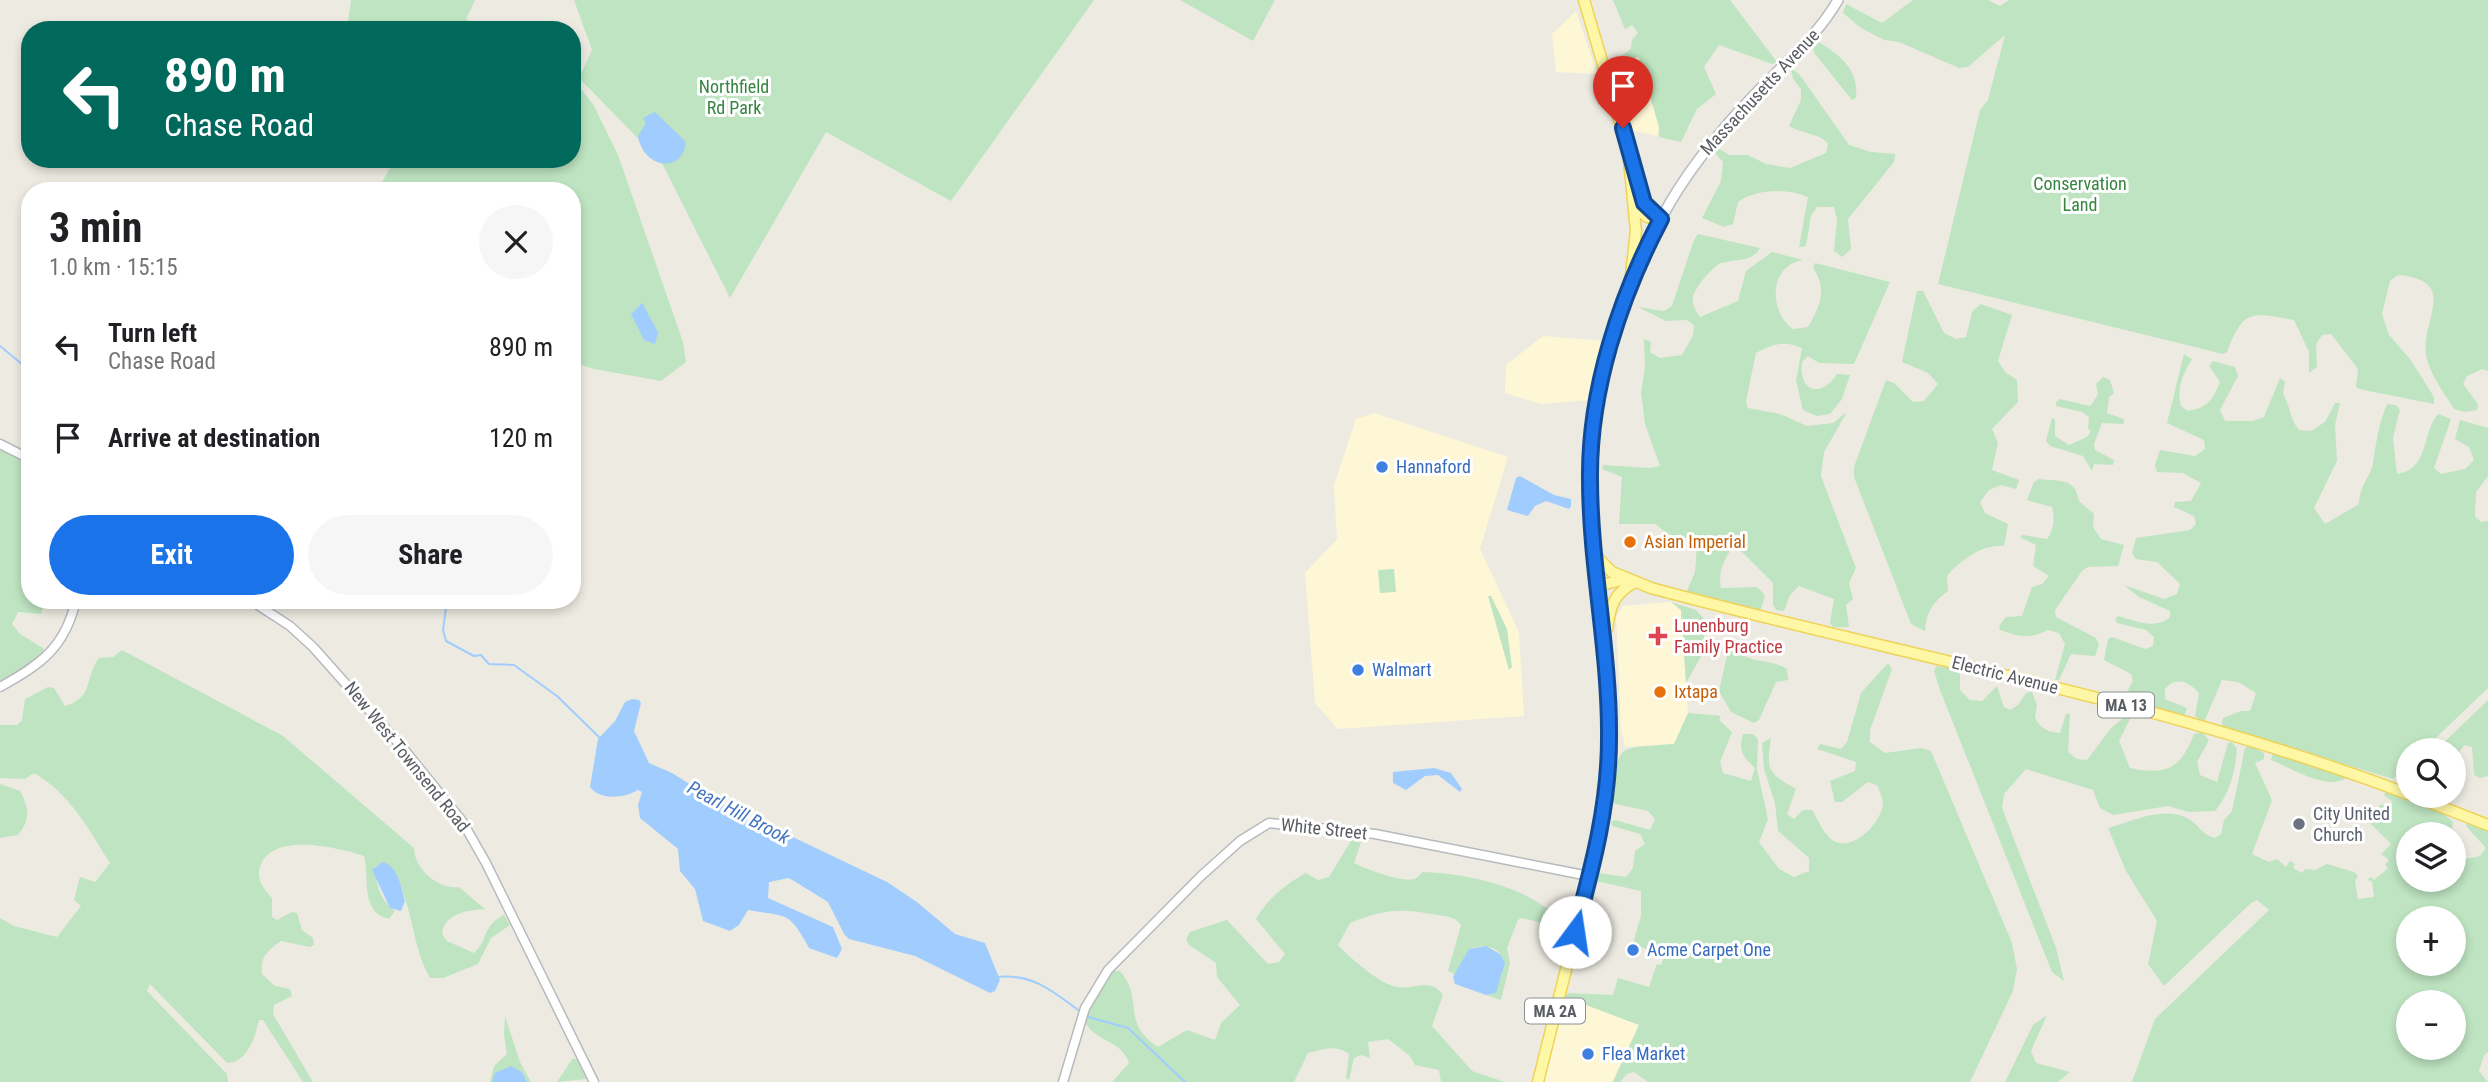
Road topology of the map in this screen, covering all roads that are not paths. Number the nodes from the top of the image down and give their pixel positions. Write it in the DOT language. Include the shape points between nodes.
graph roads {
  1 [pos="1584,0"];
  2 [pos="1838,0"];
  3 [pos="1630,153"];
  4 [pos="1634,205"];
  5 [pos="1661,219"];
  6 [pos="1627,294"];
  7 [pos="0,444"];
  8 [pos="21,454"];
  9 [pos="1596,556"];
  10 [pos="1630,581"];
  11 [pos="1598,590"];
  12 [pos="74,609"];
  13 [pos="264,609"];
  14 [pos="1604,651"];
  15 [pos="0,687"];
  16 [pos="2396,790"];
  17 [pos="2445,808"];
  18 [pos="2488,825"];
  19 [pos="1589,876"];
  20 [pos="594,1082"];
  21 [pos="1063,1082"];
  22 [pos="1538,1082"];
  1 -- 3 [label="main road"];
  2 -- 5 [label="main road, Massachusetts Avenue / MA 2A" via="1812,38 1707,148"];
  3 -- 4 [label="main road"];
  3 -- 5 [label="main road" via="1644,203"];
  4 -- 5 [label="main road" via="1647,217"];
  4 -- 6 [label="main road" via="1636,231"];
  5 -- 6 [label="main road, Massachusetts Avenue / MA 2A"];
  6 -- 9 [label="main road, Massachusetts Avenue / MA 2A" via="1593,425 1590,482"];
  7 -- 8 [label="street"];
  9 -- 10 [label="main road, MA 13" via="1605,567"];
  9 -- 11 [label="main road, Massachusetts Avenue / MA 2A"];
  10 -- 11 [label="main road"];
  10 -- 14 [label="main road" via="1613,600"];
  10 -- 16 [label="main road, Electric Avenue / MA 13" via="2150,711"];
  11 -- 14 [label="main road, Massachusetts Avenue / MA 2A"];
  12 -- 15 [label="street" via="44,660"];
  13 -- 20 [label="street, New West Townsend Road" via="313,647 439,791 473,839"];
  14 -- 19 [label="main road, Massachusetts Avenue / MA 2A" via="1607,792"];
  17 -- 18 [label="main road"];
  19 -- 21 [label="street, White Street" via="1375,834 1269,823 1240,841 1201,876 1108,970 1083,1014"];
  19 -- 22 [label="main road, Massachusetts Avenue / MA 2A"];
}
